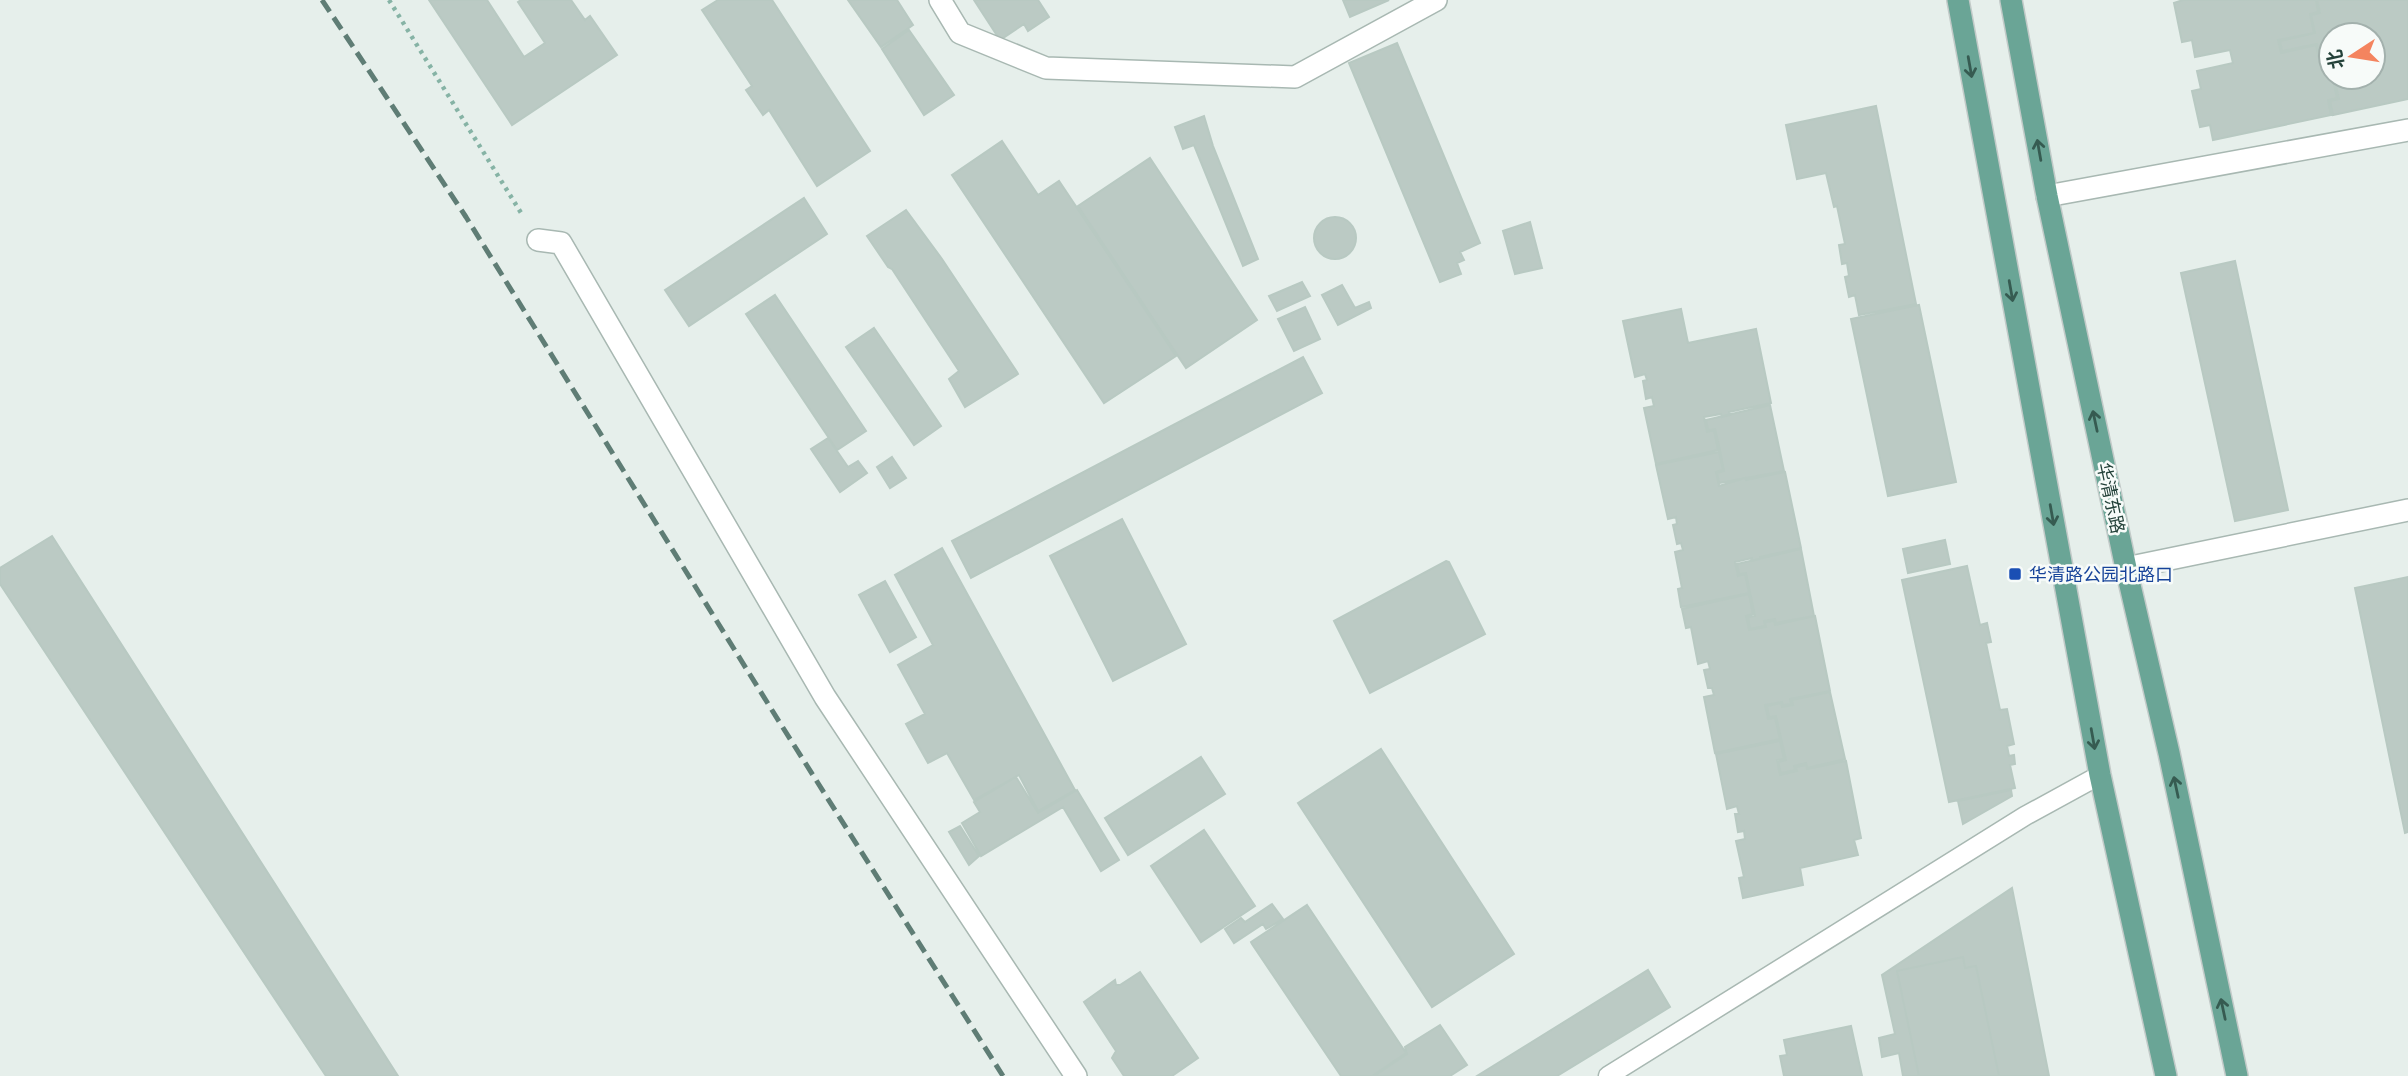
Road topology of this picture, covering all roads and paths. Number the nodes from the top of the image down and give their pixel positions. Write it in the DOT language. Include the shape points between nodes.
graph roads {
  1 [pos="389,0"];
  2 [pos="940,0"];
  3 [pos="1436,0"];
  4 [pos="1958,0"];
  5 [pos="2011,0"];
  6 [pos="2408,130"];
  7 [pos="2047,196"];
  8 [pos="538,240"];
  9 [pos="2408,510"];
  10 [pos="2126,568"];
  11 [pos="2100,775"];
  12 [pos="1076,1076"];
  13 [pos="1608,1076"];
  14 [pos="2166,1076"];
  15 [pos="2237,1076"];
  1 -- 8 [label="path"];
  2 -- 3 [label="street" via="960,33 1046,68 1295,77"];
  4 -- 11 [label="main road, one-way"];
  7 -- 5 [label="main road, 华清东路, one-way"];
  6 -- 7 [label="street"];
  10 -- 7 [label="main road, 华清东路, one-way"];
  8 -- 12 [label="street" via="561,243 825,697"];
  9 -- 10 [label="street"];
  15 -- 10 [label="main road, 华清东路, one-way"];
  11 -- 13 [label="lane" via="2025,816"];
  11 -- 14 [label="main road"];
}
